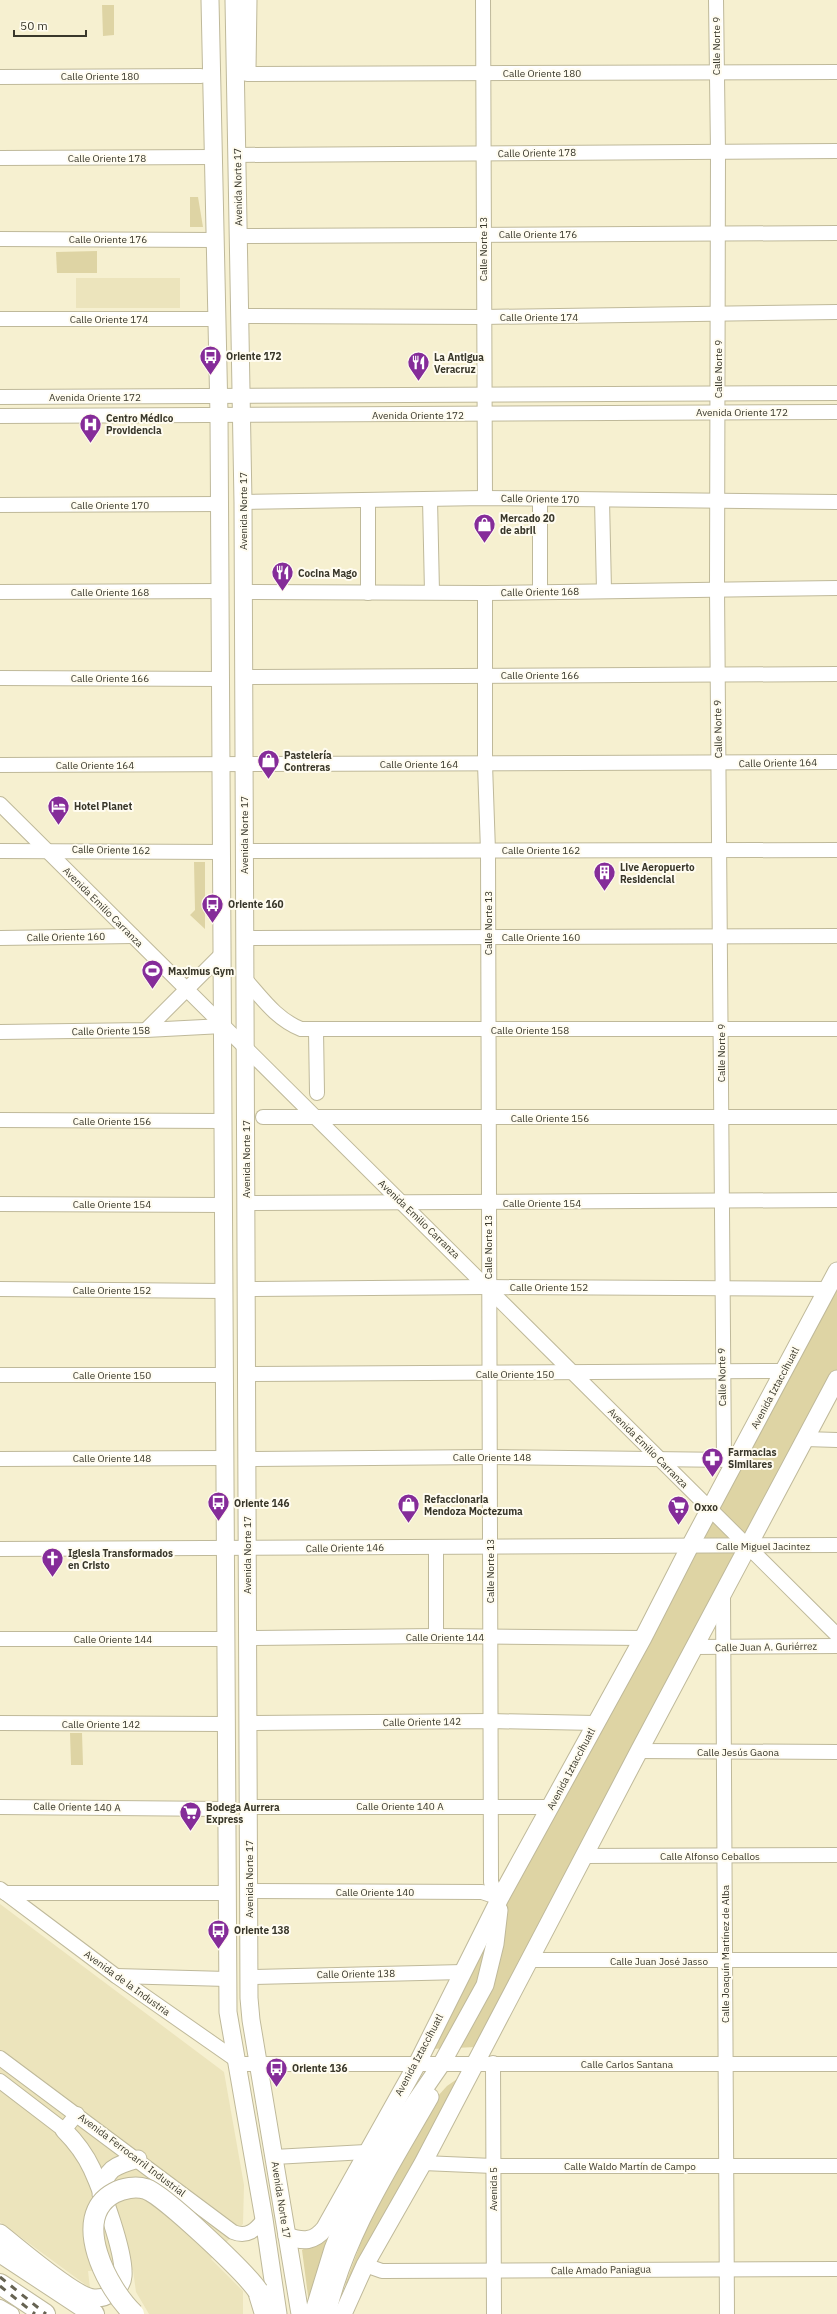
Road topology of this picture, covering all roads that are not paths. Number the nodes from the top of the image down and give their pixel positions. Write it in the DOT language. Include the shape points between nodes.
graph roads {
  1 [pos="198,0"];
  2 [pos="210,0"];
  3 [pos="234,0"];
  4 [pos="248,0"];
  5 [pos="483,0"];
  6 [pos="716,0"];
  7 [pos="715,72"];
  8 [pos="837,72"];
  9 [pos="246,74"];
  10 [pos="482,74"];
  11 [pos="201,76"];
  12 [pos="0,77"];
  13 [pos="837,151"];
  14 [pos="718,152"];
  15 [pos="482,154"];
  16 [pos="237,155"];
  17 [pos="213,157"];
  18 [pos="0,158"];
  19 [pos="483,233"];
  20 [pos="837,233"];
  21 [pos="717,234"];
  22 [pos="239,236"];
  23 [pos="0,239"];
  24 [pos="215,240"];
  25 [pos="837,312"];
  26 [pos="718,315"];
  27 [pos="240,316"];
  28 [pos="483,317"];
  29 [pos="217,319"];
  30 [pos="0,320"];
  31 [pos="837,393"];
  32 [pos="484,394"];
  33 [pos="718,395"];
  34 [pos="219,396"];
  35 [pos="242,396"];
  36 [pos="0,397"];
  37 [pos="718,412"];
  38 [pos="837,412"];
  39 [pos="485,414"];
  40 [pos="219,415"];
  41 [pos="0,416"];
  42 [pos="242,416"];
  43 [pos="485,498"];
  44 [pos="430,499"];
  45 [pos="540,499"];
  46 [pos="602,500"];
  47 [pos="368,501"];
  48 [pos="719,501"];
  49 [pos="244,502"];
  50 [pos="837,502"];
  51 [pos="220,504"];
  52 [pos="0,505"];
  53 [pos="837,588"];
  54 [pos="717,589"];
  55 [pos="604,590"];
  56 [pos="220,591"];
  57 [pos="0,592"];
  58 [pos="243,592"];
  59 [pos="432,592"];
  60 [pos="540,592"];
  61 [pos="368,593"];
  62 [pos="485,593"];
  63 [pos="718,674"];
  64 [pos="837,674"];
  65 [pos="486,675"];
  66 [pos="0,678"];
  67 [pos="243,678"];
  68 [pos="221,679"];
  69 [pos="837,762"];
  70 [pos="485,764"];
  71 [pos="719,764"];
  72 [pos="0,765"];
  73 [pos="221,765"];
  74 [pos="244,765"];
  75 [pos="0,804"];
  76 [pos="46,849"];
  77 [pos="0,850"];
  78 [pos="719,850"];
  79 [pos="837,850"];
  80 [pos="244,851"];
  81 [pos="488,851"];
  82 [pos="222,852"];
  83 [pos="133,936"];
  84 [pos="837,936"];
  85 [pos="488,937"];
  86 [pos="720,937"];
  87 [pos="0,938"];
  88 [pos="244,938"];
  89 [pos="222,954"];
  90 [pos="244,978"];
  91 [pos="186,989"];
  92 [pos="223,1026"];
  93 [pos="721,1029"];
  94 [pos="837,1029"];
  95 [pos="146,1030"];
  96 [pos="316,1030"];
  97 [pos="488,1030"];
  98 [pos="0,1032"];
  99 [pos="245,1046"];
  100 [pos="317,1094"];
  101 [pos="315,1116"];
  102 [pos="263,1117"];
  103 [pos="721,1117"];
  104 [pos="837,1117"];
  105 [pos="489,1119"];
  106 [pos="0,1120"];
  107 [pos="223,1121"];
  108 [pos="837,1200"];
  109 [pos="721,1202"];
  110 [pos="246,1203"];
  111 [pos="402,1203"];
  112 [pos="0,1204"];
  113 [pos="489,1204"];
  114 [pos="224,1205"];
  115 [pos="837,1271"];
  116 [pos="488,1287"];
  117 [pos="721,1287"];
  118 [pos="0,1289"];
  119 [pos="246,1289"];
  120 [pos="828,1289"];
  121 [pos="224,1291"];
  122 [pos="783,1371"];
  123 [pos="722,1372"];
  124 [pos="247,1374"];
  125 [pos="489,1374"];
  126 [pos="575,1374"];
  127 [pos="0,1375"];
  128 [pos="224,1375"];
  129 [pos="837,1379"];
  130 [pos="805,1439"];
  131 [pos="837,1440"];
  132 [pos="490,1457"];
  133 [pos="225,1458"];
  134 [pos="657,1458"];
  135 [pos="0,1459"];
  136 [pos="247,1460"];
  137 [pos="730,1460"];
  138 [pos="709,1509"];
  139 [pos="837,1545"];
  140 [pos="690,1546"];
  141 [pos="436,1547"];
  142 [pos="490,1547"];
  143 [pos="749,1547"];
  144 [pos="225,1548"];
  145 [pos="247,1548"];
  146 [pos="0,1549"];
  147 [pos="722,1594"];
  148 [pos="837,1635"];
  149 [pos="436,1636"];
  150 [pos="490,1637"];
  151 [pos="248,1638"];
  152 [pos="643,1638"];
  153 [pos="0,1639"];
  154 [pos="226,1639"];
  155 [pos="837,1646"];
  156 [pos="695,1647"];
  157 [pos="722,1647"];
  158 [pos="490,1721"];
  159 [pos="0,1723"];
  160 [pos="248,1723"];
  161 [pos="596,1723"];
  162 [pos="225,1724"];
  163 [pos="639,1751"];
  164 [pos="723,1752"];
  165 [pos="837,1752"];
  166 [pos="0,1806"];
  167 [pos="491,1806"];
  168 [pos="248,1807"];
  169 [pos="551,1807"];
  170 [pos="226,1809"];
  171 [pos="837,1855"];
  172 [pos="584,1856"];
  173 [pos="725,1856"];
  174 [pos="3,1891"];
  175 [pos="249,1891"];
  176 [pos="226,1892"];
  177 [pos="500,1898"];
  178 [pos="529,1960"];
  179 [pos="837,1960"];
  180 [pos="725,1961"];
  181 [pos="462,1972"];
  182 [pos="116,1976"];
  183 [pos="249,1977"];
  184 [pos="227,1979"];
  185 [pos="0,2058"];
  186 [pos="236,2061"];
  187 [pos="442,2063"];
  188 [pos="474,2063"];
  189 [pos="493,2063"];
  190 [pos="259,2064"];
  191 [pos="417,2064"];
  192 [pos="837,2064"];
  193 [pos="725,2065"];
  194 [pos="0,2081"];
  195 [pos="77,2114"];
  196 [pos="64,2130"];
  197 [pos="366,2152"];
  198 [pos="274,2157"];
  199 [pos="138,2159"];
  200 [pos="423,2163"];
  201 [pos="493,2166"];
  202 [pos="726,2166"];
  203 [pos="837,2166"];
  204 [pos="101,2194"];
  205 [pos="264,2219"];
  206 [pos="0,2233"];
  207 [pos="287,2236"];
  208 [pos="0,2252"];
  209 [pos="365,2265"];
  210 [pos="726,2268"];
  211 [pos="837,2269"];
  212 [pos="493,2271"];
  213 [pos="0,2284"];
  214 [pos="0,2307"];
  215 [pos="12,2314"];
  216 [pos="45,2314"];
  217 [pos="94,2314"];
  218 [pos="134,2314"];
  219 [pos="265,2314"];
  220 [pos="278,2314"];
  221 [pos="300,2314"];
  222 [pos="313,2314"];
  223 [pos="327,2314"];
  224 [pos="344,2314"];
  225 [pos="494,2314"];
  226 [pos="727,2314"];
  1 -- 11 [label="main road"];
  2 -- 17 [label="main road, Avenida Norte 17"];
  3 -- 16 [label="main road, Avenida Norte 17"];
  4 -- 9 [label="main road"];
  5 -- 10 [label="street, Calle Norte 13"];
  6 -- 7 [label="street, Calle Norte 9"];
  7 -- 8 [label="street, Calle Oriente 180"];
  7 -- 10 [label="street, Calle Oriente 180"];
  7 -- 14 [label="street, Calle Norte 9"];
  9 -- 10 [label="street, Calle Oriente 180"];
  9 -- 16 [label="main road" via="246,132"];
  10 -- 15 [label="street, Calle Norte 13"];
  11 -- 12 [label="street, Calle Oriente 180"];
  11 -- 17 [label="main road" via="204,132"];
  13 -- 14 [label="street, Calle Oriente 178"];
  14 -- 15 [label="street, Calle Oriente 178"];
  14 -- 21 [label="street, Calle Norte 9"];
  15 -- 16 [label="street, Calle Oriente 178"];
  15 -- 19 [label="street, Calle Norte 13"];
  16 -- 22 [label="main road, Avenida Norte 17"];
  17 -- 18 [label="street, Calle Oriente 178"];
  17 -- 24 [label="main road, Avenida Norte 17"];
  19 -- 21 [label="street, Calle Oriente 176"];
  19 -- 22 [label="street, Calle Oriente 176"];
  19 -- 28 [label="street, Calle Norte 13"];
  20 -- 21 [label="street, Calle Oriente 176"];
  21 -- 26 [label="street, Calle Norte 9"];
  22 -- 27 [label="main road, Avenida Norte 17"];
  23 -- 24 [label="street, Calle Oriente 176"];
  24 -- 29 [label="main road, Avenida Norte 17"];
  25 -- 26 [label="street, Calle Oriente 174"];
  26 -- 28 [label="street, Calle Oriente 174"];
  26 -- 33 [label="street, Calle Norte 9"];
  27 -- 28 [label="street, Calle Oriente 174"];
  27 -- 35 [label="main road, Avenida Norte 17"];
  28 -- 32 [label="street, Calle Norte 13"];
  29 -- 30 [label="street, Calle Oriente 174"];
  29 -- 34 [label="main road, Avenida Norte 17"];
  31 -- 33 [label="street, Avenida Oriente 172"];
  32 -- 33 [label="street, Avenida Oriente 172"];
  32 -- 35 [label="street, Avenida Oriente 172"];
  32 -- 39 [label="street, Calle Norte 13"];
  33 -- 37 [label="street, Calle Norte 9"];
  34 -- 35 [label="street, Avenida Oriente 172"];
  34 -- 36 [label="street, Avenida Oriente 172"];
  34 -- 40 [label="main road, Avenida Norte 17"];
  35 -- 42 [label="main road, Avenida Norte 17"];
  37 -- 38 [label="street, Avenida Oriente 172"];
  37 -- 39 [label="street, Avenida Oriente 172"];
  37 -- 48 [label="street, Calle Norte 9"];
  39 -- 42 [label="street, Avenida Oriente 172"];
  39 -- 43 [label="street, Calle Norte 13"];
  40 -- 41 [label="street, Avenida Oriente 172"];
  40 -- 42 [label="street, Avenida Oriente 172"];
  40 -- 51 [label="main road, Avenida Norte 17"];
  42 -- 49 [label="main road, Avenida Norte 17"];
  43 -- 44 [label="street, Calle Oriente 170"];
  43 -- 45 [label="street, Calle Oriente 170"];
  44 -- 47 [label="street, Calle Oriente 170"];
  44 -- 59 [label="street"];
  45 -- 46 [label="street, Calle Oriente 170"];
  45 -- 60 [label="street"];
  46 -- 48 [label="street, Calle Oriente 170"];
  46 -- 55 [label="street"];
  47 -- 49 [label="street, Calle Oriente 170"];
  47 -- 61 [label="street"];
  48 -- 50 [label="street, Calle Oriente 170"];
  48 -- 54 [label="street, Calle Norte 9"];
  49 -- 58 [label="main road, Avenida Norte 17"];
  51 -- 52 [label="street, Calle Oriente 170"];
  51 -- 56 [label="main road, Avenida Norte 17"];
  53 -- 54 [label="street, Calle Oriente 168"];
  54 -- 55 [label="street, Calle Oriente 168"];
  54 -- 63 [label="street, Calle Norte 9"];
  55 -- 60 [label="street, Calle Oriente 168"];
  56 -- 57 [label="street, Calle Oriente 168"];
  56 -- 68 [label="main road, Avenida Norte 17"];
  58 -- 61 [label="street, Calle Oriente 168"];
  58 -- 67 [label="main road, Avenida Norte 17"];
  59 -- 61 [label="street, Calle Oriente 168"];
  59 -- 62 [label="street, Calle Oriente 168"];
  60 -- 62 [label="street, Calle Oriente 168"];
  62 -- 65 [label="street, Calle Norte 13"];
  63 -- 64 [label="street, Calle Oriente 166"];
  63 -- 65 [label="street, Calle Oriente 166"];
  63 -- 71 [label="street, Calle Norte 9"];
  65 -- 67 [label="street, Calle Oriente 166"];
  65 -- 70 [label="street, Calle Norte 13"];
  66 -- 68 [label="street, Calle Oriente 166"];
  67 -- 74 [label="main road, Avenida Norte 17"];
  68 -- 73 [label="main road, Avenida Norte 17"];
  69 -- 71 [label="street, Calle Oriente 164"];
  70 -- 71 [label="street, Calle Oriente 164"];
  70 -- 74 [label="street, Calle Oriente 164"];
  70 -- 81 [label="street, Calle Norte 13"];
  71 -- 78 [label="street, Calle Norte 9"];
  72 -- 73 [label="street, Calle Oriente 164"];
  73 -- 74 [label="street, Calle Oriente 164"];
  73 -- 82 [label="main road, Avenida Norte 17"];
  74 -- 80 [label="main road, Avenida Norte 17"];
  75 -- 76 [label="street, Avenida Emilio Carranza"];
  76 -- 77 [label="street, Calle Oriente 162"];
  76 -- 82 [label="street, Calle Oriente 162"];
  76 -- 83 [label="street, Avenida Emilio Carranza"];
  78 -- 79 [label="street, Calle Oriente 162"];
  78 -- 81 [label="street, Calle Oriente 162"];
  78 -- 86 [label="street, Calle Norte 9"];
  80 -- 81 [label="street, Calle Oriente 162"];
  80 -- 88 [label="main road, Avenida Norte 17"];
  81 -- 85 [label="street, Calle Norte 13"];
  82 -- 89 [label="main road, Avenida Norte 17"];
  83 -- 87 [label="street, Calle Oriente 160"];
  83 -- 91 [label="street, Avenida Emilio Carranza"];
  84 -- 86 [label="street, Calle Oriente 160"];
  85 -- 86 [label="street, Calle Oriente 160"];
  85 -- 88 [label="street, Calle Oriente 160"];
  85 -- 97 [label="street, Calle Norte 13"];
  86 -- 93 [label="street, Calle Norte 9"];
  88 -- 90 [label="main road, Avenida Norte 17"];
  89 -- 91 [label="street"];
  89 -- 92 [label="main road, Avenida Norte 17"];
  90 -- 96 [label="street, Calle Oriente 158" via="288,1024 301,1030"];
  90 -- 99 [label="main road, Avenida Norte 17"];
  91 -- 92 [label="street, Avenida Emilio Carranza"];
  91 -- 95 [label="street"];
  92 -- 95 [label="street, Calle Oriente 158"];
  92 -- 99 [label="street, Avenida Emilio Carranza"];
  92 -- 107 [label="main road, Avenida Norte 17"];
  93 -- 94 [label="street, Calle Oriente 158"];
  93 -- 97 [label="street, Calle Oriente 158"];
  93 -- 103 [label="street, Calle Norte 9"];
  95 -- 98 [label="street, Calle Oriente 158"];
  96 -- 97 [label="street, Calle Oriente 158"];
  96 -- 100 [label="street"];
  97 -- 105 [label="street, Calle Norte 13"];
  99 -- 101 [label="street, Avenida Emilio Carranza"];
  99 -- 110 [label="main road, Avenida Norte 17"];
  101 -- 102 [label="street, Calle Oriente 156"];
  101 -- 105 [label="street, Calle Oriente 156"];
  101 -- 111 [label="street, Avenida Emilio Carranza"];
  103 -- 104 [label="street, Calle Oriente 156"];
  103 -- 105 [label="street, Calle Oriente 156"];
  103 -- 109 [label="street, Calle Norte 9"];
  105 -- 113 [label="street, Calle Norte 13"];
  106 -- 107 [label="street, Calle Oriente 156"];
  107 -- 114 [label="main road, Avenida Norte 17"];
  108 -- 109 [label="street, Calle Oriente 154"];
  109 -- 113 [label="street, Calle Oriente 154"];
  109 -- 117 [label="street, Calle Norte 9"];
  110 -- 111 [label="street, Calle Oriente 154"];
  110 -- 119 [label="main road, Avenida Norte 17"];
  111 -- 113 [label="street, Calle Oriente 154"];
  111 -- 116 [label="street, Avenida Emilio Carranza"];
  112 -- 114 [label="street, Calle Oriente 154"];
  113 -- 116 [label="street, Calle Norte 13"];
  114 -- 121 [label="main road, Avenida Norte 17"];
  115 -- 120 [label="main road, Avenida Iztaccíhuatl"];
  116 -- 117 [label="street, Calle Oriente 152"];
  116 -- 119 [label="street, Calle Oriente 152"];
  116 -- 125 [label="street, Calle Norte 13"];
  116 -- 126 [label="street, Avenida Emilio Carranza"];
  117 -- 120 [label="street, Calle Oriente 152"];
  117 -- 123 [label="street, Calle Norte 9"];
  118 -- 121 [label="street, Calle Oriente 152"];
  119 -- 124 [label="main road, Avenida Norte 17"];
  120 -- 122 [label="main road, Avenida Iztaccíhuatl"];
  121 -- 128 [label="main road, Avenida Norte 17"];
  122 -- 123 [label="street, Calle Oriente 150"];
  122 -- 137 [label="main road, Avenida Iztaccíhuatl"];
  123 -- 126 [label="street, Calle Oriente 150"];
  123 -- 137 [label="street, Calle Norte 9"];
  124 -- 125 [label="street, Calle Oriente 150"];
  124 -- 136 [label="main road, Avenida Norte 17"];
  125 -- 126 [label="street, Calle Oriente 150"];
  125 -- 132 [label="street, Calle Norte 13"];
  126 -- 134 [label="street, Avenida Emilio Carranza"];
  127 -- 128 [label="street, Calle Oriente 150"];
  128 -- 133 [label="main road, Avenida Norte 17"];
  129 -- 130 [label="main road"];
  130 -- 131 [label="street"];
  130 -- 143 [label="main road"];
  132 -- 134 [label="street, Calle Oriente 148"];
  132 -- 136 [label="street, Calle Oriente 148"];
  132 -- 142 [label="street, Calle Norte 13"];
  133 -- 135 [label="street, Calle Oriente 148"];
  133 -- 144 [label="main road, Avenida Norte 17"];
  134 -- 137 [label="street, Calle Oriente 148"];
  134 -- 138 [label="street, Avenida Emilio Carranza"];
  136 -- 145 [label="main road, Avenida Norte 17"];
  137 -- 138 [label="main road, Avenida Iztaccíhuatl"];
  138 -- 140 [label="main road, Avenida Iztaccíhuatl"];
  138 -- 143 [label="street, Avenida Emilio Carranza"];
  139 -- 143 [label="street, Calle Miguel Jacintez"];
  140 -- 142 [label="street, Calle Oriente 146"];
  140 -- 143 [label="street, Calle Miguel Jacintez"];
  140 -- 152 [label="main road, Avenida Iztaccíhuatl"];
  141 -- 142 [label="street, Calle Oriente 146"];
  141 -- 145 [label="street, Calle Oriente 146"];
  141 -- 149 [label="street"];
  142 -- 150 [label="street, Calle Norte 13"];
  143 -- 147 [label="main road"];
  143 -- 148 [label="street, Avenida Emilio Carranza"];
  144 -- 145 [label="street, Calle Oriente 146"];
  144 -- 146 [label="street, Calle Oriente 146"];
  144 -- 154 [label="main road, Avenida Norte 17"];
  145 -- 151 [label="main road, Avenida Norte 17"];
  147 -- 156 [label="main road"];
  147 -- 157 [label="street, Calle Joaquín Martínez de Alba"];
  149 -- 150 [label="street, Calle Oriente 144"];
  149 -- 151 [label="street, Calle Oriente 144"];
  150 -- 152 [label="street, Calle Oriente 144"];
  150 -- 158 [label="street, Calle Norte 13"];
  151 -- 160 [label="main road, Avenida Norte 17"];
  152 -- 161 [label="main road, Avenida Iztaccíhuatl"];
  153 -- 154 [label="street, Calle Oriente 144"];
  154 -- 162 [label="main road, Avenida Norte 17"];
  155 -- 157 [label="street, Calle Juan A. Guriérrez"];
  156 -- 157 [label="street, Calle Juan A. Guriérrez"];
  156 -- 163 [label="main road"];
  157 -- 164 [label="street, Calle Joaquín Martínez de Alba"];
  158 -- 160 [label="street, Calle Oriente 142"];
  158 -- 161 [label="street, Calle Oriente 142"];
  158 -- 167 [label="street, Calle Norte 13"];
  159 -- 162 [label="street, Calle Oriente 142"];
  160 -- 168 [label="main road, Avenida Norte 17"];
  161 -- 169 [label="main road, Avenida Iztaccíhuatl"];
  162 -- 170 [label="main road, Avenida Norte 17"];
  163 -- 164 [label="street, Calle Jesús Gaona"];
  163 -- 172 [label="main road"];
  164 -- 165 [label="street, Calle Jesús Gaona"];
  164 -- 173 [label="street, Calle Joaquín Martínez de Alba"];
  166 -- 170 [label="street, Calle Oriente 140 A"];
  167 -- 168 [label="street, Calle Oriente 140 A"];
  167 -- 169 [label="street, Calle Oriente 140 A"];
  167 -- 177 [label="street, Calle Norte 13" via="491,1882"];
  168 -- 175 [label="main road, Avenida Norte 17"];
  169 -- 177 [label="main road, Avenida Iztaccíhuatl"];
  170 -- 176 [label="main road, Avenida Norte 17"];
  171 -- 173 [label="street, Calle Alfonso Ceballos"];
  172 -- 173 [label="street, Calle Alfonso Ceballos"];
  172 -- 178 [label="main road"];
  173 -- 180 [label="street, Calle Joaquín Martínez de Alba"];
  174 -- 176 [label="street"];
  174 -- 182 [label="street, Avenida de la Industria"];
  175 -- 177 [label="street, Calle Oriente 140" via="482,1892"];
  175 -- 183 [label="main road, Avenida Norte 17"];
  176 -- 184 [label="main road, Avenida Norte 17"];
  177 -- 181 [label="main road, Avenida Iztaccíhuatl"];
  177 -- 187 [label="main road" via="495,1944 485,1985"];
  178 -- 180 [label="street, Calle Juan José Jasso"];
  178 -- 188 [label="main road"];
  179 -- 180 [label="street, Calle Juan José Jasso"];
  180 -- 193 [label="street, Calle Joaquín Martínez de Alba"];
  181 -- 183 [label="street, Calle Oriente 138"];
  181 -- 191 [label="main road, Avenida Iztaccíhuatl"];
  182 -- 184 [label="street"];
  182 -- 186 [label="street, Avenida de la Industria"];
  183 -- 190 [label="main road, Avenida Norte 17" via="251,2020"];
  184 -- 186 [label="main road, Avenida Norte 17" via="228,2012"];
  185 -- 195 [label="street, Avenida Ferrocarril Industrial"];
  186 -- 190 [label="street, Avenida de la Industria" via="242,2064"];
  186 -- 205 [label="main road, Avenida Norte 17"];
  187 -- 188 [label="street, Calle Carlos Santana"];
  187 -- 191 [label="street, Calle Carlos Santana"];
  187 -- 222 [label="main road" via="389,2140 343,2224"];
  187 -- 223 [label="main road" via="430,2096 354,2233"];
  188 -- 189 [label="street, Calle Carlos Santana"];
  188 -- 200 [label="main road"];
  189 -- 193 [label="street, Calle Carlos Santana"];
  189 -- 201 [label="street, Avenida 5"];
  190 -- 191 [label="street, Avenida de la Industria"];
  190 -- 198 [label="main road, Avenida Norte 17"];
  191 -- 197 [label="main road, Avenida Iztaccíhuatl"];
  192 -- 193 [label="street, Calle Carlos Santana"];
  193 -- 202 [label="street, Calle Joaquín Martínez de Alba"];
  194 -- 196 [label="street"];
  195 -- 196 [label="street"];
  195 -- 199 [label="street, Avenida Ferrocarril Industrial"];
  196 -- 204 [label="main road" via="83,2152"];
  197 -- 198 [label="street"];
  197 -- 207 [label="main road, Avenida Iztaccíhuatl" via="322,2233 304,2241"];
  198 -- 207 [label="main road, Avenida Norte 17"];
  199 -- 204 [label="main road" via="110,2170 104,2179"];
  199 -- 205 [label="street, Avenida Ferrocarril Industrial" via="233,2232 251,2233"];
  200 -- 201 [label="street, Calle Waldo Martín de Campo"];
  200 -- 209 [label="main road"];
  201 -- 202 [label="street, Calle Waldo Martín de Campo"];
  201 -- 212 [label="street, Avenida 5"];
  202 -- 203 [label="street, Calle Waldo Martín de Campo"];
  202 -- 210 [label="street, Calle Joaquín Martínez de Alba"];
  204 -- 206 [label="main road" via="121,2259 123,2277 118,2289 107,2295 94,2298 78,2291"];
  205 -- 220 [label="main road, Avenida Norte 17"];
  207 -- 221 [label="main road, Avenida Norte 17"];
  208 -- 217 [label="highway"];
  209 -- 212 [label="street, Calle Amado Paniagua" via="382,2271"];
  209 -- 224 [label="main road"];
  210 -- 211 [label="street, Calle Amado Paniagua"];
  210 -- 212 [label="street, Calle Amado Paniagua"];
  210 -- 226 [label="street, Calle Joaquín Martínez de Alba"];
  212 -- 225 [label="street, Avenida 5"];
  213 -- 216 [label="highway"];
  214 -- 215 [label="street"];
  218 -- 219 [label="highway, bridge" via="112,2285 93,2241 97,2213 106,2197 119,2190 131,2188 146,2189 168,2203 246,2275 258,2291"];
}
